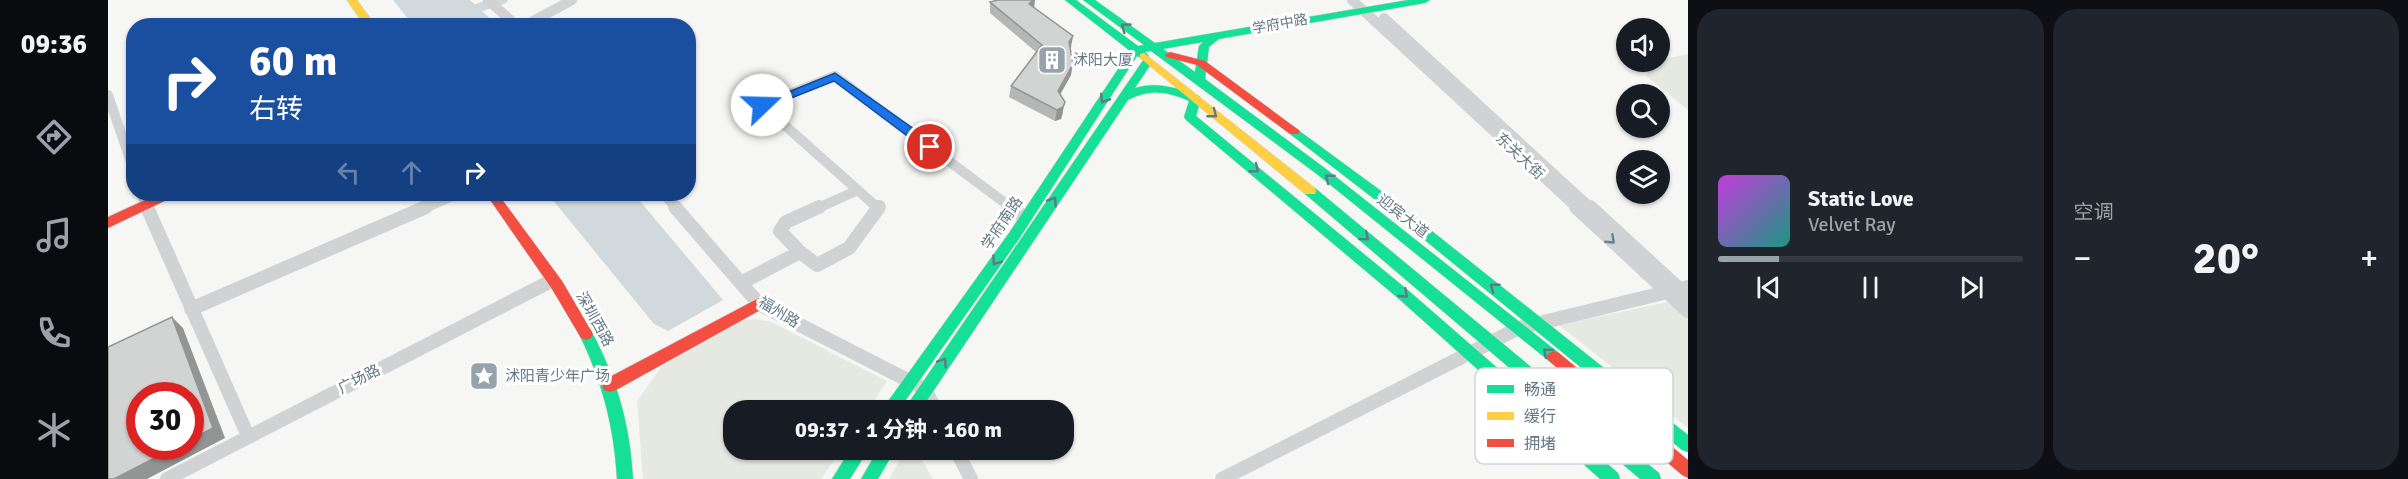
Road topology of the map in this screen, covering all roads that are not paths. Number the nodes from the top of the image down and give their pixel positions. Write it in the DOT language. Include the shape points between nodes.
graph roads {
  1 [pos="352,0"];
  2 [pos="488,0"];
  3 [pos="572,0"];
  4 [pos="1070,0"];
  5 [pos="1088,0"];
  6 [pos="1352,0"];
  7 [pos="1425,0"];
  8 [pos="1367,6"];
  9 [pos="365,18"];
  10 [pos="509,18"];
  11 [pos="539,18"];
  12 [pos="1217,35"];
  13 [pos="1136,50"];
  14 [pos="1158,50"];
  15 [pos="1148,61"];
  16 [pos="1202,63"];
  17 [pos="1198,81"];
  18 [pos="108,95"];
  19 [pos="1122,98"];
  20 [pos="1195,99"];
  21 [pos="126,148"];
  22 [pos="858,190"];
  23 [pos="140,201"];
  24 [pos="144,201"];
  25 [pos="441,201"];
  26 [pos="497,201"];
  27 [pos="670,201"];
  28 [pos="1025,218"];
  29 [pos="108,223"];
  30 [pos="800,252"];
  31 [pos="553,280"];
  32 [pos="741,283"];
  33 [pos="1681,291"];
  34 [pos="759,304"];
  35 [pos="191,309"];
  36 [pos="1688,311"];
  37 [pos="1539,323"];
  38 [pos="1519,328"];
  39 [pos="1490,341"];
  40 [pos="1470,351"];
  41 [pos="1489,368"];
  42 [pos="1522,368"];
  43 [pos="1567,368"];
  44 [pos="1594,368"];
  45 [pos="910,383"];
  46 [pos="610,385"];
  47 [pos="925,389"];
  48 [pos="897,400"];
  49 [pos="918,400"];
  50 [pos="930,400"];
  51 [pos="1673,433"];
  52 [pos="248,436"];
  53 [pos="1688,445"];
  54 [pos="1673,457"];
  55 [pos="853,460"];
  56 [pos="881,460"];
  57 [pos="961,460"];
  58 [pos="1595,464"];
  59 [pos="1635,464"];
  60 [pos="1688,470"];
  61 [pos="166,479"];
  62 [pos="625,479"];
  63 [pos="840,479"];
  64 [pos="869,479"];
  65 [pos="971,479"];
  66 [pos="1222,479"];
  67 [pos="1612,479"];
  68 [pos="1653,479"];
  1 -- 9 [label="main road"];
  2 -- 10 [label="street"];
  3 -- 11 [label="street"];
  4 -- 13 [label="main road"];
  14 -- 5 [label="main road, 迎宾大道, one-way"];
  6 -- 8 [label="street, 东关大街"];
  7 -- 8 [label="main road, 学府中路"];
  8 -- 12 [label="main road, 学府中路"];
  8 -- 33 [label="street, 东关大街"];
  12 -- 14 [label="main road, 学府中路"];
  12 -- 16 [label="main road" via="1204,46"];
  13 -- 14 [label="main road"];
  13 -- 15 [label="main road"];
  13 -- 28 [label="main road, 学府南路, one-way"];
  14 -- 15 [label="main road"];
  14 -- 16 [label="main road"];
  14 -- 17 [label="main road, 迎宾大道"];
  15 -- 19 [label="main road, 学府南路"];
  15 -- 20 [label="main road"];
  16 -- 17 [label="main road"];
  37 -- 16 [label="main road, one-way"];
  38 -- 17 [label="main road, 迎宾大道, one-way" via="1322,172"];
  18 -- 21 [label="street"];
  19 -- 20 [label="main road" via="1142,87 1160,86"];
  47 -- 19 [label="main road, 学府南路, one-way"];
  20 -- 39 [label="main road, one-way"];
  20 -- 40 [label="main road, one-way" via="1190,117 1311,214"];
  22 -- 28 [label="street" via="762,105 835,76"];
  22 -- 30 [label="street" via="786,222 780,231"];
  22 -- 30 [label="street" via="880,208 849,248 817,265"];
  23 -- 29 [label="main road"];
  24 -- 35 [label="street"];
  25 -- 35 [label="street"];
  26 -- 31 [label="main road, 深圳西路"];
  27 -- 32 [label="street, 福州路"];
  28 -- 45 [label="main road, 学府南路, one-way"];
  30 -- 32 [label="street"];
  31 -- 46 [label="main road, 深圳西路" via="581,324"];
  31 -- 52 [label="street, 广场路"];
  32 -- 34 [label="street, 福州路"];
  33 -- 36 [label="street, 东关大街"];
  33 -- 37 [label="street"];
  34 -- 45 [label="street, 福州路"];
  34 -- 46 [label="main road"];
  35 -- 52 [label="street"];
  37 -- 38 [label="street"];
  37 -- 44 [label="main road"];
  38 -- 39 [label="street"];
  43 -- 38 [label="main road, 迎宾大道, one-way"];
  39 -- 40 [label="street"];
  39 -- 42 [label="main road"];
  40 -- 41 [label="main road"];
  40 -- 66 [label="street"];
  45 -- 47 [label="street, 福州路"];
  45 -- 48 [label="main road, 学府南路"];
  46 -- 62 [label="main road, 深圳西路" via="619,417"];
  47 -- 49 [label="main road, 学府南路"];
  47 -- 50 [label="street"];
  51 -- 53 [label="main road"];
  52 -- 61 [label="street, 广场路"];
  60 -- 54 [label="main road, 迎宾大道, one-way"];
  55 -- 63 [label="main road"];
  56 -- 64 [label="main road"];
  57 -- 65 [label="street"];
  58 -- 67 [label="main road"];
  59 -- 68 [label="main road"];
}
